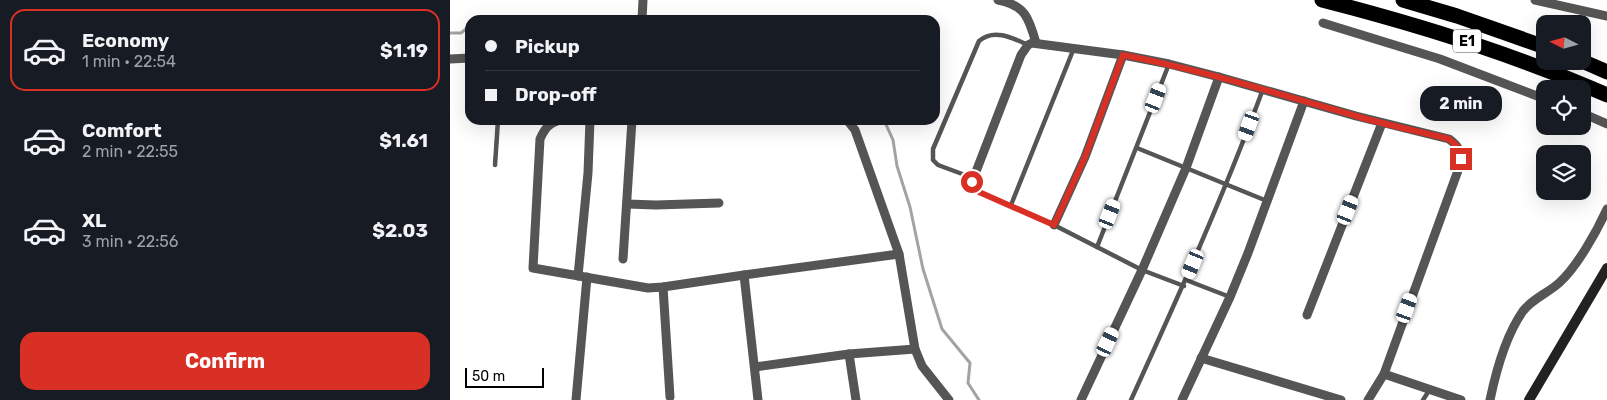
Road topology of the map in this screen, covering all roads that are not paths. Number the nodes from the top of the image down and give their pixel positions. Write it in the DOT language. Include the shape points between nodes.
graph roads {
  1 [pos="643,0"];
  2 [pos="998,0"];
  3 [pos="1322,0"];
  4 [pos="1402,0"];
  5 [pos="1535,0"];
  6 [pos="642,15"];
  7 [pos="1607,16"];
  8 [pos="1323,23"];
  9 [pos="1032,44"];
  10 [pos="1536,44"];
  11 [pos="1074,48"];
  12 [pos="1123,55"];
  13 [pos="465,58"];
  14 [pos="450,59"];
  15 [pos="1169,64"];
  16 [pos="1591,65"];
  17 [pos="1607,72"];
  18 [pos="1219,76"];
  19 [pos="1263,89"];
  20 [pos="1607,95"];
  21 [pos="1536,96"];
  22 [pos="1304,101"];
  23 [pos="1591,117"];
  24 [pos="1382,123"];
  25 [pos="1607,124"];
  26 [pos="498,125"];
  27 [pos="550,125"];
  28 [pos="590,125"];
  29 [pos="632,125"];
  30 [pos="851,125"];
  31 [pos="1137,148"];
  32 [pos="495,166"];
  33 [pos="1186,168"];
  34 [pos="972,180"];
  35 [pos="1226,184"];
  36 [pos="1268,201"];
  37 [pos="719,203"];
  38 [pos="627,204"];
  39 [pos="1011,205"];
  40 [pos="1607,209"];
  41 [pos="1054,225"];
  42 [pos="1097,247"];
  43 [pos="899,254"];
  44 [pos="623,259"];
  45 [pos="1607,268"];
  46 [pos="1142,270"];
  47 [pos="744,275"];
  48 [pos="582,276"];
  49 [pos="1186,280"];
  50 [pos="1184,286"];
  51 [pos="663,287"];
  52 [pos="1230,298"];
  53 [pos="1307,315"];
  54 [pos="916,349"];
  55 [pos="849,354"];
  56 [pos="1201,358"];
  57 [pos="755,367"];
  58 [pos="1384,374"];
  59 [pos="1430,389"];
  60 [pos="670,397"];
  61 [pos="576,400"];
  62 [pos="758,400"];
  63 [pos="856,400"];
  64 [pos="950,400"];
  65 [pos="1081,400"];
  66 [pos="1131,400"];
  67 [pos="1182,400"];
  68 [pos="1340,400"];
  69 [pos="1368,400"];
  70 [pos="1424,400"];
  71 [pos="1461,400"];
  72 [pos="1490,400"];
  73 [pos="1529,400"];
  1 -- 6 [label="street"];
  2 -- 9 [label="street" via="1022,10 1031,27"];
  3 -- 20 [label="highway, E1" via="1468,41"];
  4 -- 10 [label="highway, E1"];
  5 -- 7 [label="street"];
  8 -- 21 [label="street" via="1440,59"];
  9 -- 11 [label="street"];
  9 -- 34 [label="street" via="1021,55"];
  9 -- 34 [label="lane" via="996,35 979,41 933,149 933,160 938,164"];
  11 -- 12 [label="street"];
  11 -- 39 [label="lane"];
  12 -- 15 [label="street"];
  12 -- 41 [label="street" via="1085,157"];
  13 -- 14 [label="street"];
  15 -- 18 [label="street"];
  15 -- 31 [label="lane"];
  16 -- 17 [label="highway"];
  18 -- 19 [label="street"];
  18 -- 33 [label="street"];
  19 -- 22 [label="street"];
  19 -- 35 [label="lane"];
  22 -- 24 [label="street"];
  22 -- 36 [label="street"];
  23 -- 25 [label="street"];
  24 -- 53 [label="street"];
  24 -- 58 [label="street" via="1449,139 1458,147 1461,159"];
  26 -- 32 [label="lane"];
  27 -- 48 [label="street" via="540,139 533,268"];
  28 -- 48 [label="street"];
  29 -- 38 [label="street"];
  30 -- 43 [label="street"];
  31 -- 33 [label="lane"];
  31 -- 42 [label="lane"];
  33 -- 35 [label="lane"];
  33 -- 46 [label="street"];
  34 -- 39 [label="lane" via="972,185 979,192"];
  35 -- 36 [label="lane"];
  35 -- 49 [label="lane"];
  36 -- 52 [label="street"];
  37 -- 38 [label="street"];
  38 -- 44 [label="street"];
  39 -- 41 [label="lane"];
  40 -- 72 [label="street" via="1566,276 1528,305 1520,316 1498,363"];
  41 -- 42 [label="lane"];
  42 -- 46 [label="lane"];
  43 -- 47 [label="street"];
  43 -- 54 [label="street"];
  45 -- 73 [label="main road"];
  46 -- 50 [label="lane"];
  46 -- 65 [label="street"];
  47 -- 51 [label="street"];
  47 -- 57 [label="street"];
  48 -- 51 [label="street" via="638,287"];
  48 -- 61 [label="street"];
  49 -- 50 [label="lane"];
  49 -- 52 [label="lane"];
  50 -- 66 [label="lane"];
  51 -- 60 [label="street"];
  52 -- 56 [label="street"];
  54 -- 55 [label="street"];
  54 -- 64 [label="street" via="922,366"];
  55 -- 57 [label="street"];
  55 -- 63 [label="street"];
  56 -- 67 [label="street"];
  56 -- 68 [label="street"];
  57 -- 62 [label="street"];
  58 -- 59 [label="street"];
  58 -- 69 [label="street"];
  59 -- 70 [label="lane"];
  59 -- 71 [label="street"];
}
